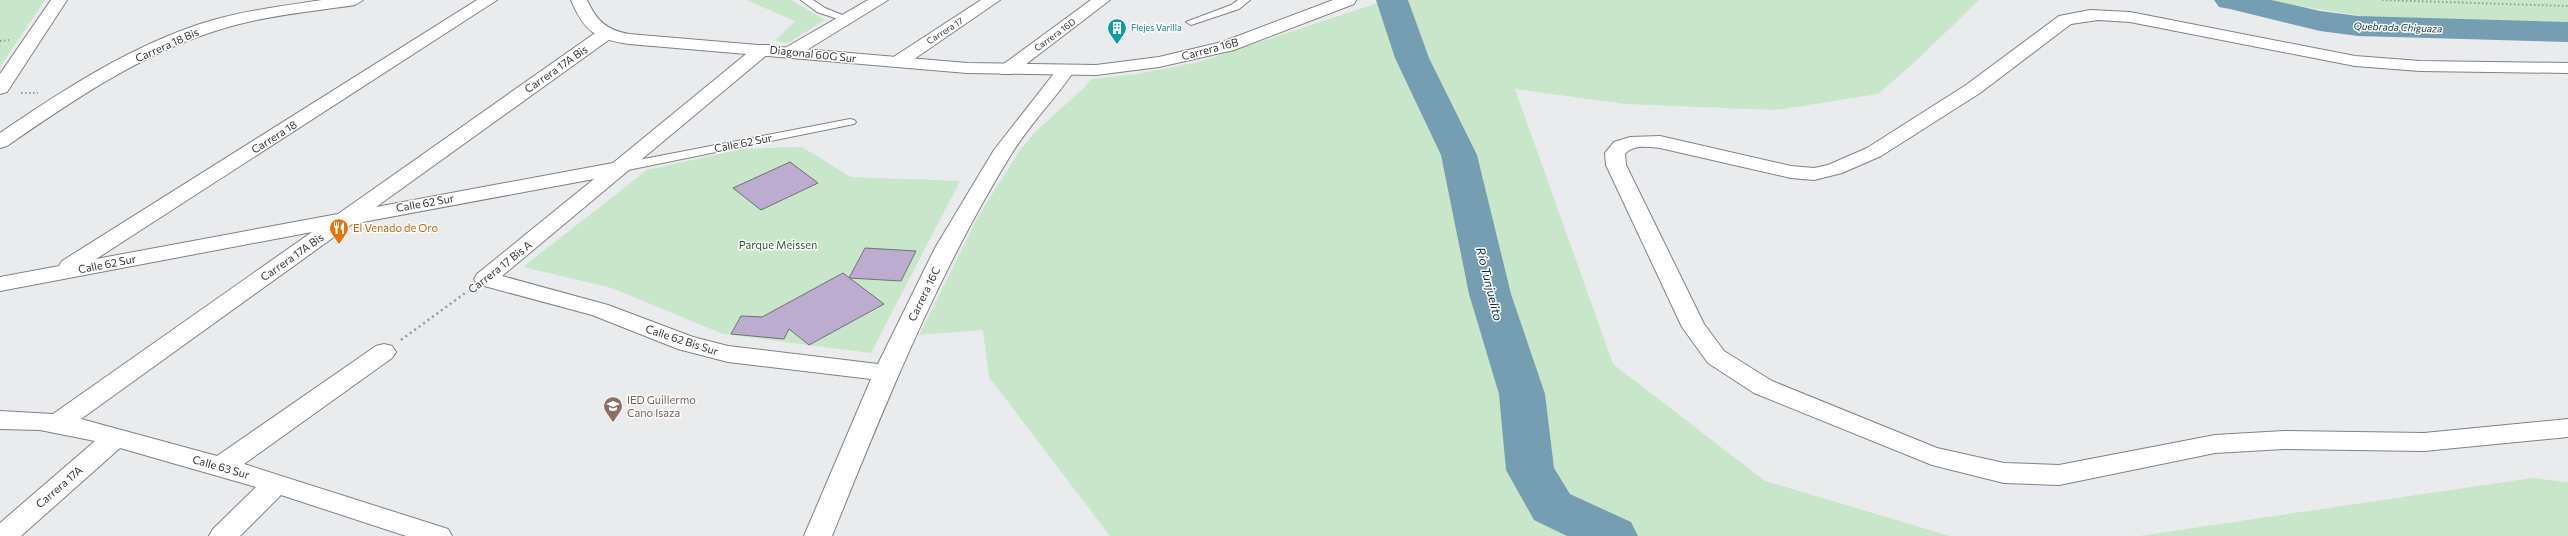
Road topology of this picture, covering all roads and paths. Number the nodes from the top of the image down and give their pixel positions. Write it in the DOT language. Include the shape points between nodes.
graph roads {
  1 [pos="59,0"];
  2 [pos="355,0"];
  3 [pos="489,0"];
  4 [pos="579,0"];
  5 [pos="806,0"];
  6 [pos="880,0"];
  7 [pos="992,0"];
  8 [pos="1102,0"];
  9 [pos="1245,0"];
  10 [pos="2382,0"];
  11 [pos="1343,2"];
  12 [pos="2568,6"];
  13 [pos="847,20"];
  14 [pos="1191,22"];
  15 [pos="604,35"];
  16 [pos="763,49"];
  17 [pos="791,52"];
  18 [pos="898,62"];
  19 [pos="2568,68"];
  20 [pos="1007,70"];
  21 [pos="1066,71"];
  22 [pos="0,88"];
  23 [pos="850,122"];
  24 [pos="0,142"];
  25 [pos="623,167"];
  26 [pos="348,217"];
  27 [pos="59,273"];
  28 [pos="485,279"];
  29 [pos="0,284"];
  30 [pos="384,352"];
  31 [pos="886,373"];
  32 [pos="0,420"];
  33 [pos="58,423"];
  34 [pos="2568,428"];
  35 [pos="116,437"];
  36 [pos="222,466"];
  37 [pos="276,483"];
  38 [pos="431,535"];
  39 [pos="2,536"];
  40 [pos="223,536"];
  41 [pos="818,536"];
  1 -- 22 [label="main road"];
  2 -- 24 [label="main road, Carrera 18 Bis" via="235,21 179,38 127,64 45,112"];
  3 -- 27 [label="main road, Carrera 18"];
  4 -- 15 [label="main road" via="586,18"];
  5 -- 13 [label="lane" via="821,10"];
  6 -- 13 [label="main road"];
  7 -- 18 [label="main road, Carrera 17"];
  8 -- 20 [label="main road, Carrera 16D"];
  9 -- 14 [label="lane" via="1235,7"];
  10 -- 12 [label="path"];
  11 -- 21 [label="main road, Carrera 16B" via="1228,46 1196,54 1133,66"];
  13 -- 17 [label="main road"];
  15 -- 16 [label="main road, Diagonal 60G Sur"];
  15 -- 26 [label="main road, Carrera 17A Bis"];
  16 -- 17 [label="main road, Diagonal 60G Sur"];
  16 -- 25 [label="main road, Carrera 17 Bis A"];
  17 -- 18 [label="main road, Diagonal 60G Sur"];
  18 -- 20 [label="main road, Diagonal 60G Sur"];
  19 -- 34 [label="main road" via="2420,66 2355,61 2130,17 2084,15 2065,20 1973,90 1874,152 1835,169 1814,174 1791,172 1660,142 1637,142 1621,146 1616,153 1616,165 1694,327 1716,357 1763,387 1932,456 2004,473 2059,475 2215,444 2284,440 2424,442"];
  20 -- 21 [label="main road, Diagonal 60G Sur"];
  21 -- 31 [label="main road, Carrera 16C" via="1000,156 946,248"];
  23 -- 25 [label="lane, Calle 62 Sur"];
  25 -- 26 [label="main road, Calle 62 Sur"];
  25 -- 28 [label="main road, Carrera 17 Bis A"];
  26 -- 27 [label="main road, Calle 62 Sur"];
  26 -- 33 [label="main road, Carrera 17A Bis"];
  27 -- 29 [label="main road, Calle 62 Sur"];
  28 -- 30 [label="path, Carrera 17 Bis A"];
  28 -- 31 [label="main road, Calle 62 Bis Sur" via="600,310 686,344 728,354"];
  30 -- 36 [label="main road"];
  31 -- 41 [label="main road, Carrera 16C"];
  32 -- 33 [label="main road, Calle 63 Sur"];
  33 -- 35 [label="main road, Calle 63 Sur"];
  35 -- 36 [label="main road, Calle 63 Sur"];
  35 -- 39 [label="main road, Carrera 17A"];
  36 -- 37 [label="main road, Calle 63 Sur"];
  37 -- 38 [label="main road, Calle 63 Sur"];
  37 -- 40 [label="main road"];
}
